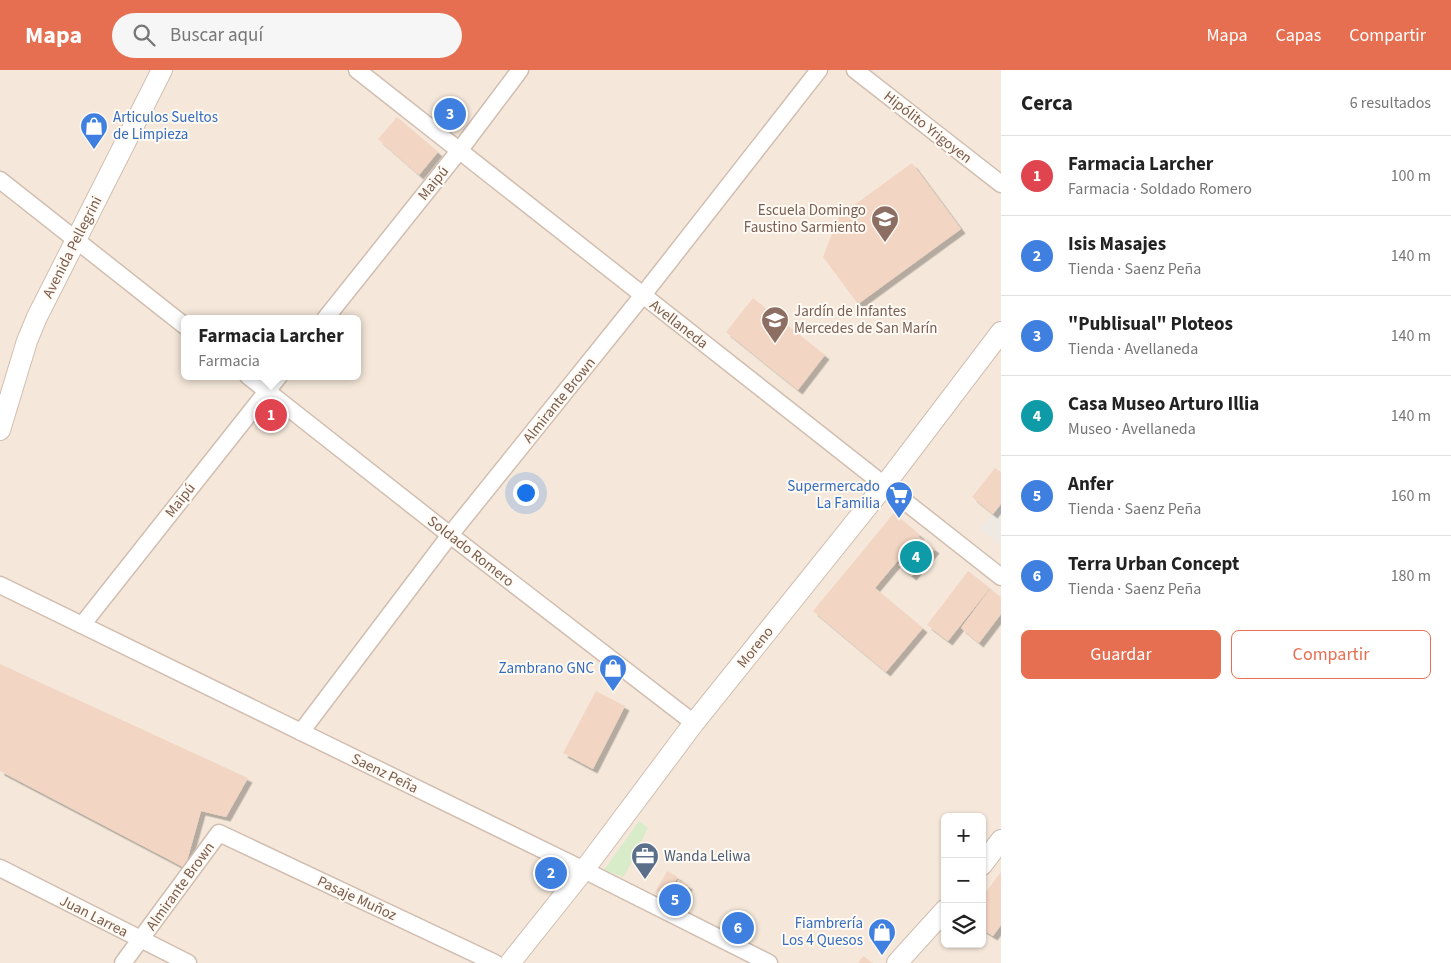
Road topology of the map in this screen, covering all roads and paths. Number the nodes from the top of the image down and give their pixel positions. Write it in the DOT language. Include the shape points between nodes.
graph roads {
  1 [pos="162,70"];
  2 [pos="357,70"];
  3 [pos="520,70"];
  4 [pos="819,70"];
  5 [pos="854,70"];
  6 [pos="459,150"];
  7 [pos="0,180"];
  8 [pos="1001,184"];
  9 [pos="76,239"];
  10 [pos="643,295"];
  11 [pos="327,315"];
  12 [pos="181,323"];
  13 [pos="1001,332"];
  14 [pos="253,380"];
  15 [pos="276,380"];
  16 [pos="267,391"];
  17 [pos="0,430"];
  18 [pos="884,486"];
  19 [pos="450,535"];
  20 [pos="1001,577"];
  21 [pos="0,584"];
  22 [pos="82,625"];
  23 [pos="694,723"];
  24 [pos="301,732"];
  25 [pos="219,833"];
  26 [pos="1001,840"];
  27 [pos="986,860"];
  28 [pos="0,868"];
  29 [pos="584,870"];
  30 [pos="941,914"];
  31 [pos="141,940"];
  32 [pos="123,963"];
  33 [pos="188,963"];
  34 [pos="495,963"];
  35 [pos="510,963"];
  36 [pos="769,963"];
  37 [pos="897,963"];
  1 -- 9 [label="street, Avenida Pellegrini"];
  2 -- 6 [label="street, Avellaneda"];
  3 -- 6 [label="street, Maipú"];
  4 -- 10 [label="street, Almirante Brown"];
  5 -- 8 [label="street, Hipólito Yrigoyen"];
  6 -- 10 [label="street, Avellaneda"];
  6 -- 11 [label="street, Maipú"];
  7 -- 9 [label="street"];
  9 -- 12 [label="street"];
  9 -- 17 [label="street, Avenida Pellegrini" via="27,341"];
  10 -- 18 [label="street, Avellaneda"];
  10 -- 19 [label="street, Almirante Brown"];
  13 -- 18 [label="street, Moreno"];
  14 -- 16 [label="street, Soldado Romero"];
  15 -- 16 [label="street, Maipú"];
  16 -- 19 [label="street, Soldado Romero"];
  16 -- 22 [label="street, Maipú"];
  18 -- 20 [label="street, Avellaneda"];
  18 -- 23 [label="street, Moreno"];
  19 -- 23 [label="street, Soldado Romero"];
  19 -- 24 [label="street, Almirante Brown"];
  21 -- 22 [label="street, Saenz Peña"];
  22 -- 24 [label="street, Saenz Peña"];
  23 -- 29 [label="street, Moreno"];
  24 -- 29 [label="street, Saenz Peña"];
  25 -- 31 [label="street, Almirante Brown"];
  25 -- 34 [label="street, Pasaje Muñoz"];
  26 -- 27 [label="street"];
  28 -- 31 [label="street, Juan Larrea"];
  29 -- 35 [label="street, Moreno"];
  29 -- 36 [label="street, Saenz Peña"];
  30 -- 37 [label="street"];
  31 -- 32 [label="street, Almirante Brown"];
  31 -- 33 [label="street, Juan Larrea"];
}
